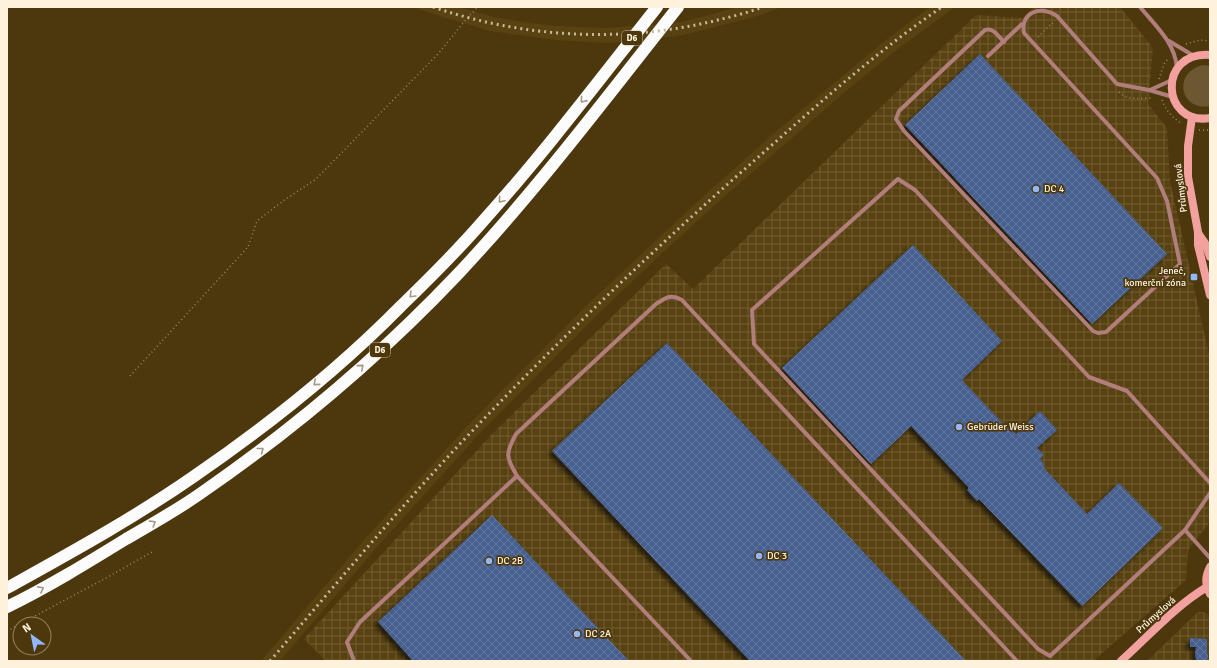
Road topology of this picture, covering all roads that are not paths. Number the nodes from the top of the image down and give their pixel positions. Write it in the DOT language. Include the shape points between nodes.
graph roads {
  1 [pos="657,7"];
  2 [pos="678,7"];
  3 [pos="1140,7"];
  4 [pos="1022,24"];
  5 [pos="1169,41"];
  6 [pos="1004,42"];
  7 [pos="1210,55"];
  8 [pos="988,56"];
  9 [pos="1194,56"];
  10 [pos="1177,69"];
  11 [pos="1172,80"];
  12 [pos="1150,90"];
  13 [pos="1173,97"];
  14 [pos="1192,117"];
  15 [pos="1210,118"];
  16 [pos="1198,232"];
  17 [pos="1210,257"];
  18 [pos="1210,295"];
  19 [pos="517,476"];
  20 [pos="1210,483"];
  21 [pos="1210,493"];
  22 [pos="1185,530"];
  23 [pos="1210,558"];
  24 [pos="1210,567"];
  25 [pos="7,588"];
  26 [pos="1208,590"];
  27 [pos="7,607"];
  28 [pos="354,661"];
  29 [pos="691,661"];
  30 [pos="1017,661"];
  31 [pos="1121,661"];
  1 -- 25 [label="highway, D6, one-way" via="484,220 400,308 355,350 263,426 192,478 67,555"];
  27 -- 2 [label="highway, D6, one-way" via="77,570 202,493 308,412 367,362 457,275 495,233"];
  3 -- 5 [label="lane"];
  4 -- 6 [label="lane"];
  4 -- 6 [label="lane" via="1024,33 1156,178 1168,201 1180,264 1106,332 1098,333 1093,330 896,119 899,111 985,30 992,30"];
  4 -- 12 [label="lane" via="1026,17 1038,11 1052,12 1117,84"];
  5 -- 9 [label="lane"];
  5 -- 10 [label="lane"];
  6 -- 8 [label="lane"];
  7 -- 9 [label="main road"];
  9 -- 10 [label="main road"];
  10 -- 11 [label="main road"];
  11 -- 12 [label="lane"];
  11 -- 13 [label="main road"];
  12 -- 13 [label="lane"];
  13 -- 14 [label="main road" via="1182,111"];
  14 -- 15 [label="main road"];
  14 -- 16 [label="main road, Průmyslová" via="1188,146 1188,177"];
  16 -- 17 [label="main road, Průmyslová"];
  16 -- 18 [label="main road, Průmyslová"];
  19 -- 28 [label="lane" via="360,622 347,642"];
  19 -- 29 [label="lane"];
  19 -- 30 [label="lane" via="508,461 508,447 516,434 656,304 667,296 676,297 682,300"];
  20 -- 22 [label="lane" via="1127,391 1089,377 915,190 898,179 752,310 754,344 1038,649 1050,656"];
  21 -- 22 [label="lane"];
  22 -- 23 [label="lane"];
  24 -- 26 [label="main road, Průmyslová" via="1207,574"];
  26 -- 31 [label="main road, Průmyslová" via="1194,595 1175,610"];
}
